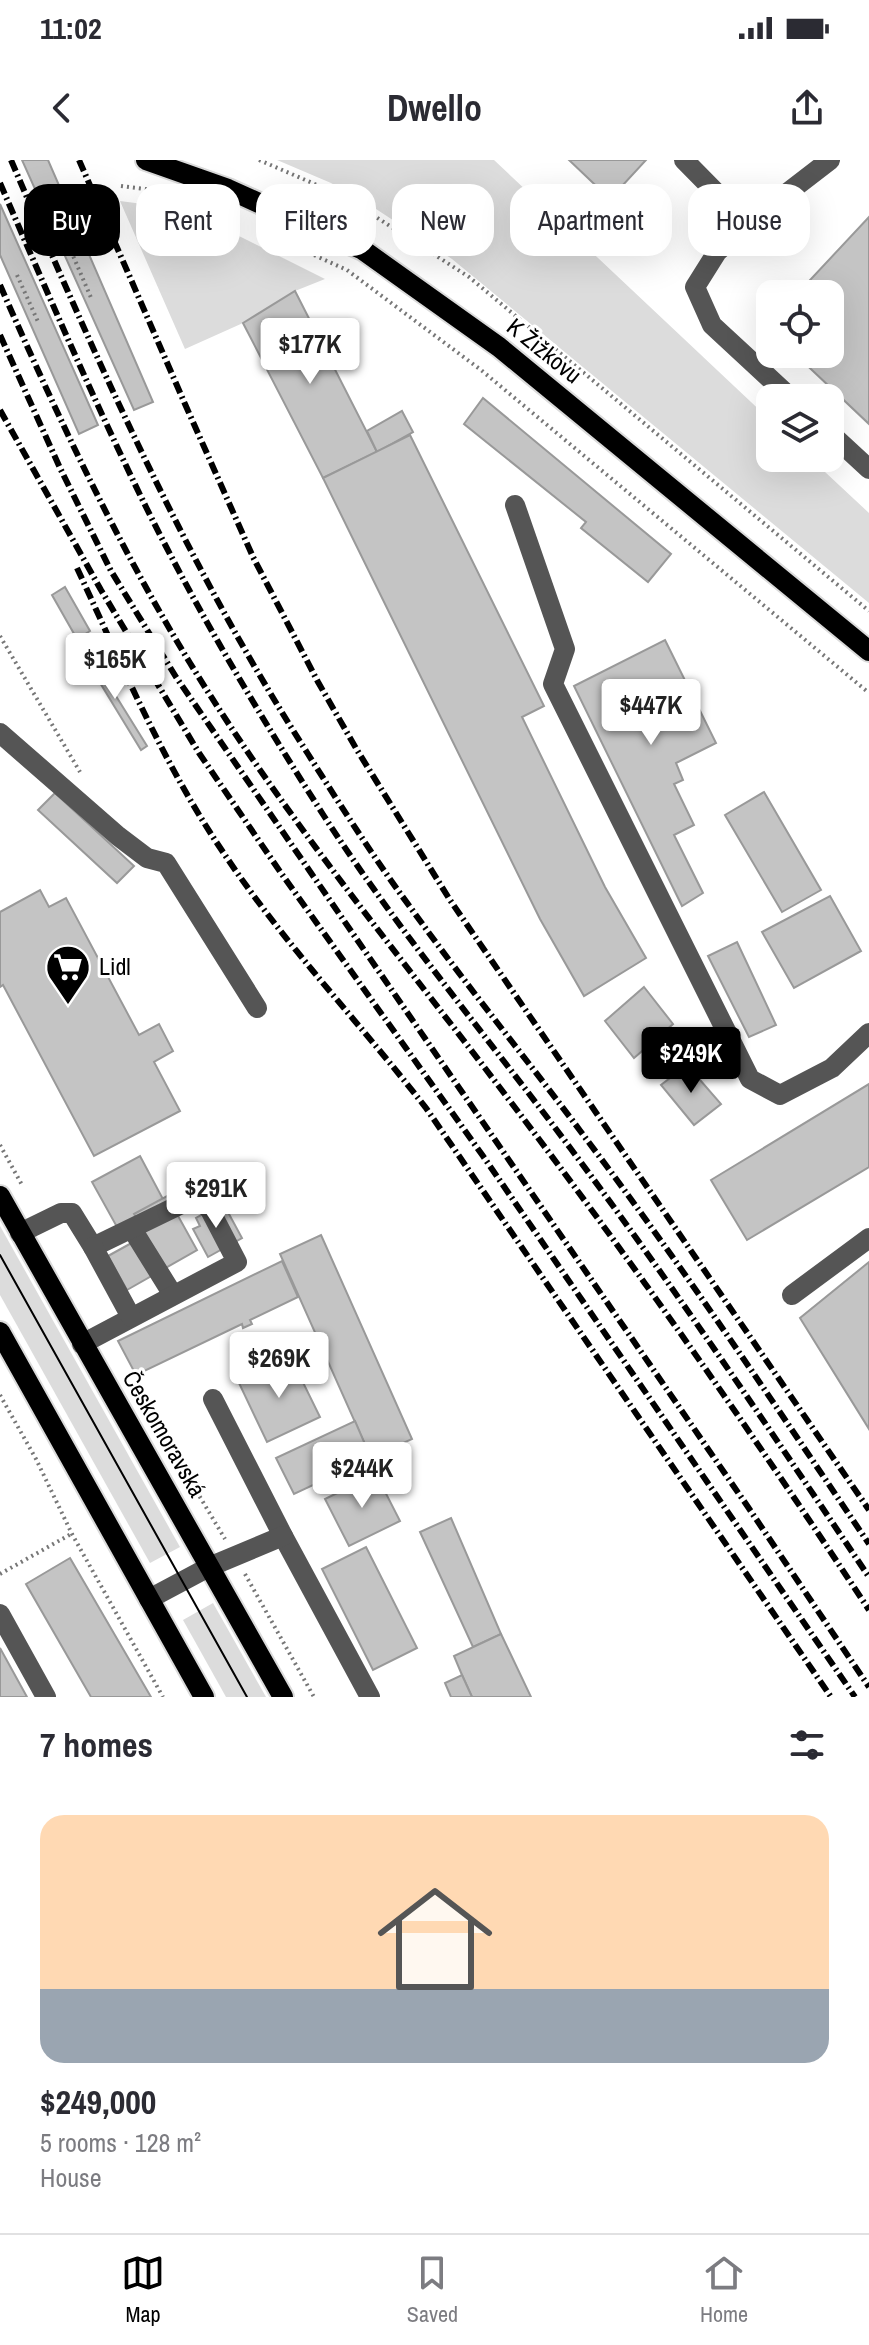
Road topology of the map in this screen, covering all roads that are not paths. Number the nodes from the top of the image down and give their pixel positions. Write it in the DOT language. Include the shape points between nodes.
graph roads {
  1 [pos="146,160"];
  2 [pos="684,160"];
  3 [pos="830,160"];
  4 [pos="708,184"];
  5 [pos="799,184"];
  6 [pos="714,256"];
  7 [pos="776,384"];
  8 [pos="844,446"];
  9 [pos="869,469"];
  10 [pos="515,505"];
  11 [pos="869,651"];
  12 [pos="0,733"];
  13 [pos="257,1008"];
  14 [pos="869,1033"];
  15 [pos="0,1196"];
  16 [pos="132,1229"];
  17 [pos="20,1233"];
  18 [pos="869,1238"];
  19 [pos="93,1247"];
  20 [pos="173,1295"];
  21 [pos="792,1295"];
  22 [pos="131,1317"];
  23 [pos="0,1332"];
  24 [pos="82,1344"];
  25 [pos="213,1399"];
  26 [pos="283,1536"];
  27 [pos="209,1567"];
  28 [pos="149,1599"];
  29 [pos="0,1614"];
  30 [pos="46,1697"];
  31 [pos="204,1697"];
  32 [pos="283,1697"];
  33 [pos="370,1697"];
  1 -- 11 [label="main road, K Žižkovu" via="228,189 363,250 499,347"];
  2 -- 4 [label="lane"];
  3 -- 5 [label="lane"];
  6 -- 7 [label="lane" via="695,287 712,325"];
  8 -- 9 [label="lane"];
  10 -- 14 [label="lane" via="565,649 553,684 750,1079 780,1095 832,1068"];
  12 -- 13 [label="lane" via="147,858 166,863"];
  15 -- 17 [label="main road, Českomoravská"];
  16 -- 19 [label="lane"];
  16 -- 20 [label="lane"];
  16 -- 20 [label="lane" via="198,1196 210,1210 237,1262"];
  17 -- 19 [label="lane" via="72,1213"];
  17 -- 24 [label="main road, Českomoravská"];
  18 -- 21 [label="lane"];
  19 -- 22 [label="lane"];
  20 -- 22 [label="lane"];
  22 -- 24 [label="lane"];
  23 -- 28 [label="main road"];
  24 -- 27 [label="main road, Českomoravská"];
  25 -- 26 [label="lane"];
  26 -- 27 [label="lane"];
  26 -- 33 [label="lane"];
  27 -- 28 [label="lane"];
  27 -- 32 [label="main road, Českomoravská"];
  28 -- 31 [label="main road"];
  29 -- 30 [label="lane"];
}
